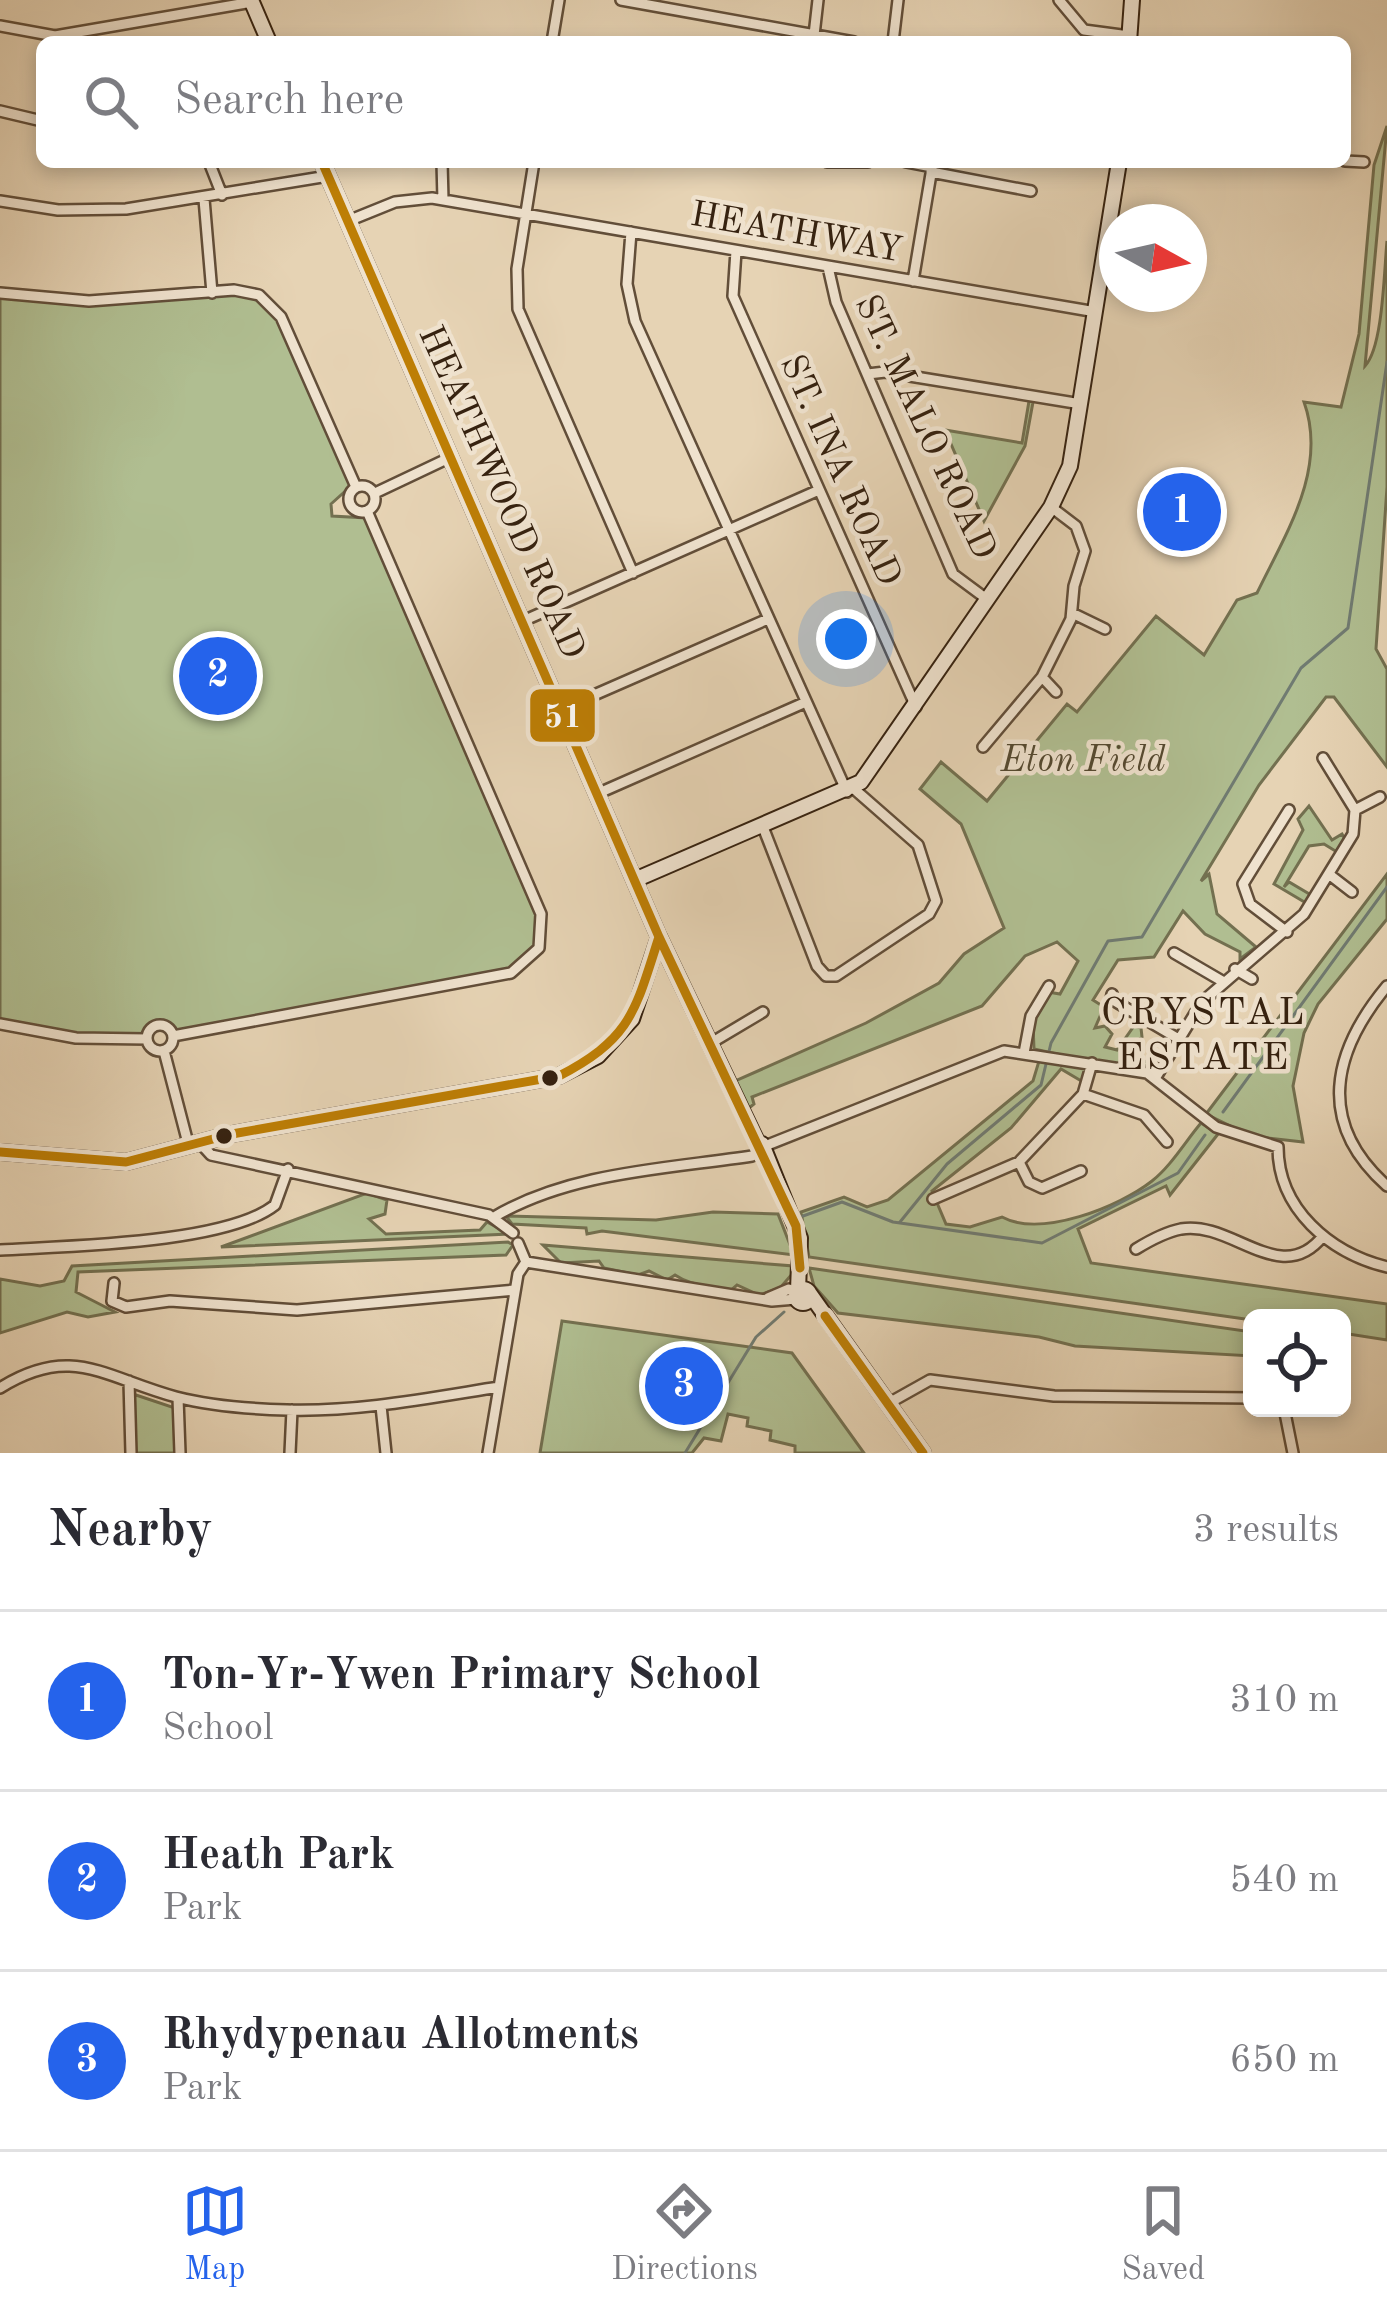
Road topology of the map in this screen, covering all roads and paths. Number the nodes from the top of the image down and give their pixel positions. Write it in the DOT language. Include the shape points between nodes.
graph roads {
  1 [pos="559,0"];
  2 [pos="621,0"];
  3 [pos="818,0"];
  4 [pos="898,0"];
  5 [pos="1059,0"];
  6 [pos="1132,0"];
  7 [pos="254,2"];
  8 [pos="646,2"];
  9 [pos="0,26"];
  10 [pos="814,35"];
  11 [pos="267,36"];
  12 [pos="553,36"];
  13 [pos="820,36"];
  14 [pos="894,36"];
  15 [pos="1114,36"];
  16 [pos="1129,36"];
  17 [pos="0,112"];
  18 [pos="36,120"];
  19 [pos="1351,161"];
  20 [pos="1364,162"];
  21 [pos="211,168"];
  22 [pos="442,168"];
  23 [pos="533,168"];
  24 [pos="932,168"];
  25 [pos="936,168"];
  26 [pos="1119,168"];
  27 [pos="325,169"];
  28 [pos="1031,191"];
  29 [pos="222,195"];
  30 [pos="204,199"];
  31 [pos="443,200"];
  32 [pos="0,201"];
  33 [pos="526,214"];
  34 [pos="348,221"];
  35 [pos="631,232"];
  36 [pos="736,250"];
  37 [pos="828,267"];
  38 [pos="913,281"];
  39 [pos="0,292"];
  40 [pos="212,293"];
  41 [pos="1096,312"];
  42 [pos="868,374"];
  43 [pos="1082,404"];
  44 [pos="451,457"];
  45 [pos="356,487"];
  46 [pos="819,490"];
  47 [pos="375,493"];
  48 [pos="1052,507"];
  49 [pos="367,511"];
  50 [pos="728,531"];
  51 [pos="633,573"];
  52 [pos="988,600"];
  53 [pos="1072,614"];
  54 [pos="768,619"];
  55 [pos="523,621"];
  56 [pos="1105,629"];
  57 [pos="1042,677"];
  58 [pos="1056,692"];
  59 [pos="806,702"];
  60 [pos="916,707"];
  61 [pos="562,709"];
  62 [pos="983,746"];
  63 [pos="1323,758"];
  64 [pos="850,790"];
  65 [pos="599,793"];
  66 [pos="1380,797"];
  67 [pos="1288,810"];
  68 [pos="1355,810"];
  69 [pos="763,827"];
  70 [pos="1330,875"];
  71 [pos="637,880"];
  72 [pos="1352,892"];
  73 [pos="1287,932"];
  74 [pos="659,938"];
  75 [pos="1174,952"];
  76 [pos="1235,969"];
  77 [pos="1252,980"];
  78 [pos="1222,982"];
  79 [pos="1049,986"];
  80 [pos="1387,986"];
  81 [pos="1112,994"];
  82 [pos="763,1012"];
  83 [pos="0,1024"];
  84 [pos="173,1036"];
  85 [pos="1177,1038"];
  86 [pos="147,1039"];
  87 [pos="711,1042"];
  88 [pos="164,1051"];
  89 [pos="1024,1053"];
  90 [pos="1092,1063"];
  91 [pos="1156,1077"];
  92 [pos="1083,1094"];
  93 [pos="1167,1142"];
  94 [pos="195,1145"];
  95 [pos="0,1152"];
  96 [pos="756,1152"];
  97 [pos="1019,1162"];
  98 [pos="289,1169"];
  99 [pos="1081,1171"];
  100 [pos="1387,1186"];
  101 [pos="933,1198"];
  102 [pos="494,1217"];
  103 [pos="1322,1236"];
  104 [pos="1136,1249"];
  105 [pos="0,1250"];
  106 [pos="526,1262"];
  107 [pos="1387,1267"];
  108 [pos="114,1283"];
  109 [pos="515,1290"];
  110 [pos="801,1295"];
  111 [pos="129,1381"];
  112 [pos="499,1387"];
  113 [pos="0,1388"];
  114 [pos="178,1397"];
  115 [pos="1243,1398"];
  116 [pos="889,1403"];
  117 [pos="381,1406"];
  118 [pos="292,1410"];
  119 [pos="1286,1417"];
  120 [pos="131,1453"];
  121 [pos="180,1453"];
  122 [pos="290,1453"];
  123 [pos="386,1453"];
  124 [pos="488,1453"];
  125 [pos="923,1453"];
  126 [pos="1293,1453"];
  1 -- 12 [label="street"];
  2 -- 8 [label="street"];
  3 -- 10 [label="street"];
  4 -- 14 [label="street"];
  5 -- 15 [label="street" via="1084,30"];
  6 -- 16 [label="street"];
  7 -- 9 [label="street" via="55,36"];
  7 -- 11 [label="street"];
  8 -- 10 [label="street"];
  10 -- 13 [label="street"];
  17 -- 18 [label="street"];
  19 -- 20 [label="street"];
  21 -- 29 [label="street"];
  22 -- 31 [label="street"];
  23 -- 33 [label="street"];
  24 -- 38 [label="street"];
  25 -- 28 [label="street"];
  26 -- 41 [label="street"];
  27 -- 29 [label="street"];
  27 -- 34 [label="street, HEATHWOOD ROAD"];
  29 -- 30 [label="street"];
  30 -- 32 [label="street" via="88,212"];
  30 -- 40 [label="street"];
  31 -- 33 [label="street, HEATHWAY"];
  31 -- 34 [label="street, HEATHWAY" via="395,202"];
  33 -- 35 [label="street, HEATHWAY"];
  33 -- 51 [label="street" via="518,309"];
  34 -- 44 [label="street, HEATHWOOD ROAD"];
  35 -- 36 [label="street, HEATHWAY"];
  35 -- 50 [label="street" via="631,309"];
  36 -- 37 [label="street, HEATHWAY"];
  36 -- 46 [label="street, ST. INA ROAD" via="730,290"];
  37 -- 38 [label="street, HEATHWAY"];
  37 -- 42 [label="street, ST. MALO ROAD"];
  38 -- 41 [label="street, HEATHWAY"];
  39 -- 40 [label="street" via="89,301"];
  40 -- 45 [label="street" via="251,292 278,310"];
  41 -- 43 [label="street"];
  42 -- 43 [label="street"];
  42 -- 52 [label="street, ST. MALO ROAD" via="952,574"];
  43 -- 48 [label="street"];
  44 -- 47 [label="street"];
  44 -- 55 [label="street, HEATHWOOD ROAD"];
  45 -- 47 [label="street"];
  45 -- 49 [label="street" via="350,505"];
  46 -- 50 [label="street"];
  46 -- 60 [label="street, ST. INA ROAD"];
  47 -- 49 [label="street"];
  48 -- 52 [label="street"];
  48 -- 53 [label="street" via="1076,526 1085,551"];
  49 -- 84 [label="street" via="541,914 539,948 511,973"];
  50 -- 51 [label="street"];
  50 -- 54 [label="street"];
  51 -- 55 [label="street"];
  52 -- 60 [label="street"];
  53 -- 56 [label="street"];
  53 -- 57 [label="street"];
  54 -- 59 [label="street"];
  54 -- 61 [label="street"];
  55 -- 61 [label="street, HEATHWOOD ROAD"];
  57 -- 58 [label="street"];
  57 -- 62 [label="street"];
  59 -- 64 [label="street"];
  59 -- 65 [label="street"];
  60 -- 64 [label="street"];
  61 -- 65 [label="street, HEATHWOOD ROAD"];
  63 -- 68 [label="street"];
  64 -- 69 [label="street"];
  64 -- 69 [label="street" via="918,845 935,887 932,910 828,977"];
  65 -- 71 [label="street, HEATHWOOD ROAD"];
  66 -- 68 [label="street"];
  67 -- 73 [label="street" via="1243,884 1250,904"];
  68 -- 70 [label="street" via="1356,829"];
  69 -- 71 [label="street"];
  70 -- 72 [label="street"];
  70 -- 73 [label="street"];
  71 -- 74 [label="street, HEATHWOOD ROAD"];
  73 -- 76 [label="street"];
  74 -- 87 [label="street, HEATHWOOD ROAD"];
  74 -- 94 [label="street" via="632,1018 598,1056 568,1073"];
  75 -- 78 [label="street"];
  76 -- 77 [label="street"];
  76 -- 78 [label="street"];
  78 -- 85 [label="street"];
  79 -- 89 [label="street" via="1030,1016"];
  80 -- 100 [label="street" via="1356,1027 1340,1081 1349,1136"];
  81 -- 85 [label="street"];
  82 -- 87 [label="street"];
  83 -- 86 [label="street" via="76,1038"];
  84 -- 86 [label="street" via="157,1025"];
  84 -- 88 [label="street"];
  85 -- 91 [label="street"];
  86 -- 88 [label="street"];
  87 -- 96 [label="street, HEATHWOOD ROAD"];
  88 -- 94 [label="street"];
  89 -- 90 [label="street"];
  89 -- 96 [label="street" via="988,1055"];
  90 -- 91 [label="street"];
  90 -- 92 [label="street"];
  91 -- 103 [label="street" via="1216,1127 1278,1147 1287,1192"];
  92 -- 93 [label="street" via="1144,1115"];
  92 -- 97 [label="street"];
  94 -- 95 [label="street" via="120,1162"];
  94 -- 98 [label="street"];
  96 -- 102 [label="street" via="562,1187"];
  96 -- 110 [label="street, HEATHWOOD ROAD" via="798,1232"];
  97 -- 99 [label="street" via="1042,1188"];
  97 -- 101 [label="street"];
  98 -- 102 [label="street"];
  98 -- 105 [label="street" via="275,1205 231,1223"];
  102 -- 106 [label="street"];
  103 -- 104 [label="street" via="1300,1256 1255,1252 1227,1235 1187,1229"];
  103 -- 107 [label="street"];
  106 -- 109 [label="street"];
  106 -- 110 [label="street" via="790,1303"];
  108 -- 109 [label="street" via="112,1301 129,1308 176,1301 316,1309"];
  109 -- 112 [label="street"];
  110 -- 116 [label="street"];
  111 -- 113 [label="street" via="64,1364"];
  111 -- 114 [label="street"];
  111 -- 120 [label="street"];
  112 -- 117 [label="street"];
  112 -- 124 [label="street"];
  114 -- 118 [label="street"];
  114 -- 121 [label="street"];
  115 -- 116 [label="street" via="1062,1396 930,1380"];
  116 -- 125 [label="street"];
  117 -- 118 [label="street"];
  117 -- 123 [label="street"];
  118 -- 122 [label="street"];
  119 -- 126 [label="street"];
}
